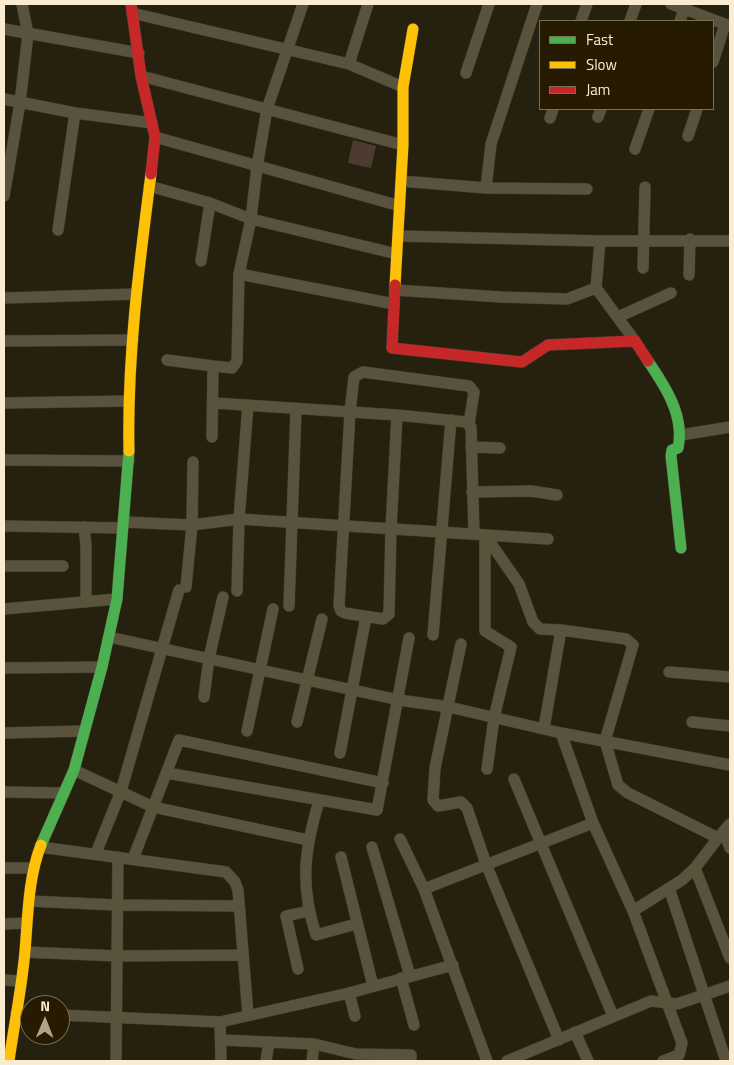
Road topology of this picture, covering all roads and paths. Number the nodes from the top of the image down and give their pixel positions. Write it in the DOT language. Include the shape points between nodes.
graph roads {
  1 [pos="22,4"];
  2 [pos="303,4"];
  3 [pos="368,4"];
  4 [pos="489,4"];
  5 [pos="537,4"];
  6 [pos="587,4"];
  7 [pos="636,4"];
  8 [pos="671,4"];
  9 [pos="685,6"];
  10 [pos="131,8"];
  11 [pos="581,20"];
  12 [pos="630,20"];
  13 [pos="680,20"];
  14 [pos="728,25"];
  15 [pos="4,29"];
  16 [pos="414,29"];
  17 [pos="28,34"];
  18 [pos="287,48"];
  19 [pos="139,53"];
  20 [pos="714,60"];
  21 [pos="349,64"];
  22 [pos="466,73"];
  23 [pos="141,76"];
  24 [pos="403,87"];
  25 [pos="4,98"];
  26 [pos="20,103"];
  27 [pos="267,109"];
  28 [pos="649,110"];
  29 [pos="697,110"];
  30 [pos="75,113"];
  31 [pos="152,123"];
  32 [pos="688,136"];
  33 [pos="155,137"];
  34 [pos="403,145"];
  35 [pos="635,149"];
  36 [pos="7,161"];
  37 [pos="257,167"];
  38 [pos="401,181"];
  39 [pos="149,186"];
  40 [pos="644,187"];
  41 [pos="486,188"];
  42 [pos="588,189"];
  43 [pos="4,196"];
  44 [pos="210,203"];
  45 [pos="400,206"];
  46 [pos="251,219"];
  47 [pos="58,230"];
  48 [pos="398,236"];
  49 [pos="644,240"];
  50 [pos="690,240"];
  51 [pos="600,241"];
  52 [pos="730,241"];
  53 [pos="397,254"];
  54 [pos="201,261"];
  55 [pos="643,268"];
  56 [pos="239,274"];
  57 [pos="689,274"];
  58 [pos="596,288"];
  59 [pos="395,290"];
  60 [pos="671,292"];
  61 [pos="136,294"];
  62 [pos="4,298"];
  63 [pos="394,304"];
  64 [pos="618,317"];
  65 [pos="133,340"];
  66 [pos="4,341"];
  67 [pos="635,341"];
  68 [pos="167,360"];
  69 [pos="213,366"];
  70 [pos="128,401"];
  71 [pos="4,403"];
  72 [pos="214,404"];
  73 [pos="248,405"];
  74 [pos="296,409"];
  75 [pos="350,412"];
  76 [pos="397,415"];
  77 [pos="451,420"];
  78 [pos="469,424"];
  79 [pos="730,427"];
  80 [pos="681,435"];
  81 [pos="212,436"];
  82 [pos="471,447"];
  83 [pos="500,448"];
  84 [pos="4,460"];
  85 [pos="128,461"];
  86 [pos="194,462"];
  87 [pos="472,492"];
  88 [pos="557,494"];
  89 [pos="239,519"];
  90 [pos="290,522"];
  91 [pos="124,525"];
  92 [pos="192,525"];
  93 [pos="4,526"];
  94 [pos="343,526"];
  95 [pos="84,527"];
  96 [pos="390,529"];
  97 [pos="442,532"];
  98 [pos="479,535"];
  99 [pos="548,539"];
  100 [pos="681,548"];
  101 [pos="4,566"];
  102 [pos="63,566"];
  103 [pos="237,591"];
  104 [pos="223,598"];
  105 [pos="117,600"];
  106 [pos="86,602"];
  107 [pos="289,606"];
  108 [pos="4,609"];
  109 [pos="273,609"];
  110 [pos="366,617"];
  111 [pos="322,619"];
  112 [pos="561,630"];
  113 [pos="434,635"];
  114 [pos="109,637"];
  115 [pos="409,638"];
  116 [pos="461,644"];
  117 [pos="162,649"];
  118 [pos="209,658"];
  119 [pos="102,667"];
  120 [pos="4,668"];
  121 [pos="260,669"];
  122 [pos="669,672"];
  123 [pos="730,677"];
  124 [pos="307,680"];
  125 [pos="353,690"];
  126 [pos="204,697"];
  127 [pos="399,700"];
  128 [pos="449,707"];
  129 [pos="494,718"];
  130 [pos="297,722"];
  131 [pos="692,722"];
  132 [pos="730,726"];
  133 [pos="544,728"];
  134 [pos="84,731"];
  135 [pos="247,731"];
  136 [pos="4,732"];
  137 [pos="561,732"];
  138 [pos="605,741"];
  139 [pos="340,753"];
  140 [pos="730,765"];
  141 [pos="487,769"];
  142 [pos="74,770"];
  143 [pos="167,773"];
  144 [pos="514,779"];
  145 [pos="383,783"];
  146 [pos="4,792"];
  147 [pos="122,792"];
  148 [pos="64,793"];
  149 [pos="319,801"];
  150 [pos="153,808"];
  151 [pos="593,823"];
  152 [pos="724,832"];
  153 [pos="400,839"];
  154 [pos="308,840"];
  155 [pos="540,845"];
  156 [pos="40,847"];
  157 [pos="372,847"];
  158 [pos="730,848"];
  159 [pos="96,853"];
  160 [pos="118,857"];
  161 [pos="342,857"];
  162 [pos="133,860"];
  163 [pos="486,864"];
  164 [pos="4,868"];
  165 [pos="34,868"];
  166 [pos="695,868"];
  167 [pos="668,888"];
  168 [pos="424,889"];
  169 [pos="29,901"];
  170 [pos="116,906"];
  171 [pos="239,906"];
  172 [pos="309,911"];
  173 [pos="632,911"];
  174 [pos="26,923"];
  175 [pos="4,924"];
  176 [pos="356,924"];
  177 [pos="25,952"];
  178 [pos="243,955"];
  179 [pos="118,956"];
  180 [pos="730,958"];
  181 [pos="453,965"];
  182 [pos="298,968"];
  183 [pos="406,977"];
  184 [pos="4,980"];
  185 [pos="20,981"];
  186 [pos="373,986"];
  187 [pos="730,986"];
  188 [pos="349,993"];
  189 [pos="704,995"];
  190 [pos="668,1004"];
  191 [pos="16,1013"];
  192 [pos="20,1013"];
  193 [pos="70,1015"];
  194 [pos="248,1015"];
  195 [pos="356,1016"];
  196 [pos="613,1016"];
  197 [pos="117,1017"];
  198 [pos="220,1022"];
  199 [pos="414,1025"];
  200 [pos="575,1032"];
  201 [pos="221,1040"];
  202 [pos="559,1040"];
  203 [pos="269,1042"];
  204 [pos="314,1044"];
  205 [pos="356,1058"];
  206 [pos="9,1061"];
  207 [pos="116,1061"];
  208 [pos="221,1061"];
  209 [pos="266,1061"];
  210 [pos="312,1061"];
  211 [pos="411,1061"];
  212 [pos="487,1061"];
  213 [pos="507,1061"];
  214 [pos="588,1061"];
  215 [pos="663,1061"];
  216 [pos="726,1061"];
  1 -- 17 [label="street"];
  2 -- 18 [label="street"];
  3 -- 21 [label="street"];
  4 -- 22 [label="street"];
  5 -- 41 [label="street" via="491,144"];
  6 -- 11 [label="street"];
  7 -- 12 [label="street"];
  8 -- 9 [label="street"];
  9 -- 13 [label="street"];
  9 -- 14 [label="street"];
  10 -- 18 [label="street"];
  10 -- 19 [label="street"];
  14 -- 20 [label="street"];
  15 -- 17 [label="street"];
  16 -- 24 [label="street"];
  17 -- 19 [label="street"];
  17 -- 26 [label="street"];
  18 -- 21 [label="street"];
  18 -- 27 [label="street"];
  19 -- 23 [label="street"];
  21 -- 24 [label="street"];
  23 -- 27 [label="street"];
  23 -- 31 [label="street"];
  24 -- 34 [label="street"];
  25 -- 26 [label="street"];
  26 -- 30 [label="street"];
  26 -- 36 [label="street"];
  27 -- 34 [label="street"];
  27 -- 37 [label="street"];
  28 -- 35 [label="street"];
  29 -- 32 [label="street"];
  30 -- 31 [label="street"];
  30 -- 47 [label="street"];
  31 -- 33 [label="street"];
  33 -- 37 [label="street"];
  33 -- 39 [label="street"];
  34 -- 38 [label="street"];
  36 -- 43 [label="street"];
  37 -- 45 [label="street"];
  37 -- 46 [label="street"];
  38 -- 41 [label="street"];
  38 -- 45 [label="street"];
  39 -- 44 [label="street"];
  39 -- 61 [label="street"];
  40 -- 49 [label="street"];
  41 -- 42 [label="street"];
  44 -- 46 [label="street"];
  44 -- 54 [label="street"];
  45 -- 48 [label="street"];
  46 -- 53 [label="street"];
  46 -- 56 [label="street"];
  48 -- 51 [label="street"];
  48 -- 53 [label="street"];
  49 -- 50 [label="street"];
  49 -- 51 [label="street"];
  49 -- 55 [label="street"];
  50 -- 52 [label="street"];
  50 -- 57 [label="street"];
  51 -- 58 [label="street"];
  53 -- 59 [label="street"];
  56 -- 63 [label="street"];
  56 -- 69 [label="street" via="237,362 232,368"];
  58 -- 59 [label="street" via="567,299"];
  58 -- 64 [label="street"];
  59 -- 63 [label="street"];
  60 -- 64 [label="street"];
  61 -- 62 [label="street"];
  61 -- 65 [label="street"];
  63 -- 67 [label="street" via="392,348 522,362 548,345"];
  64 -- 67 [label="street"];
  65 -- 66 [label="street"];
  65 -- 70 [label="street"];
  67 -- 80 [label="street" via="674,406"];
  68 -- 69 [label="street"];
  69 -- 72 [label="street"];
  70 -- 71 [label="street"];
  70 -- 85 [label="street"];
  72 -- 73 [label="street"];
  72 -- 81 [label="street"];
  73 -- 74 [label="street"];
  73 -- 89 [label="street"];
  74 -- 75 [label="street"];
  74 -- 90 [label="street"];
  75 -- 76 [label="street"];
  75 -- 78 [label="street" via="353,381 356,374 363,372 469,386 474,392"];
  75 -- 94 [label="street"];
  76 -- 77 [label="street"];
  76 -- 96 [label="street"];
  77 -- 78 [label="street"];
  77 -- 97 [label="street"];
  78 -- 82 [label="street"];
  79 -- 80 [label="street"];
  80 -- 100 [label="street" via="678,448 672,450 671,456"];
  82 -- 83 [label="street"];
  82 -- 87 [label="street"];
  84 -- 85 [label="street"];
  85 -- 91 [label="street"];
  86 -- 92 [label="street"];
  87 -- 88 [label="street"];
  87 -- 98 [label="street"];
  89 -- 90 [label="street"];
  89 -- 92 [label="street"];
  89 -- 103 [label="street"];
  90 -- 94 [label="street"];
  90 -- 107 [label="street"];
  91 -- 92 [label="street"];
  91 -- 95 [label="street"];
  91 -- 105 [label="street"];
  92 -- 117 [label="street" via="182,588"];
  93 -- 95 [label="street"];
  94 -- 96 [label="street"];
  94 -- 110 [label="street" via="340,609"];
  95 -- 106 [label="street"];
  96 -- 97 [label="street"];
  96 -- 110 [label="street" via="389,614 386,618"];
  97 -- 98 [label="street"];
  97 -- 113 [label="street"];
  98 -- 99 [label="street"];
  98 -- 112 [label="street" via="518,584 540,629"];
  98 -- 129 [label="street" via="485,631 511,647"];
  101 -- 102 [label="street"];
  104 -- 118 [label="street"];
  105 -- 106 [label="street"];
  105 -- 114 [label="street"];
  106 -- 108 [label="street"];
  109 -- 121 [label="street"];
  110 -- 125 [label="street"];
  111 -- 124 [label="street"];
  112 -- 133 [label="street"];
  112 -- 138 [label="street" via="626,639 633,645"];
  114 -- 117 [label="street"];
  114 -- 119 [label="street"];
  115 -- 127 [label="street"];
  116 -- 128 [label="street"];
  117 -- 118 [label="street"];
  117 -- 147 [label="street"];
  118 -- 121 [label="street"];
  118 -- 126 [label="street"];
  119 -- 120 [label="street"];
  119 -- 134 [label="street"];
  121 -- 124 [label="street"];
  121 -- 135 [label="street"];
  122 -- 123 [label="street"];
  124 -- 125 [label="street"];
  124 -- 130 [label="street"];
  125 -- 127 [label="street"];
  125 -- 139 [label="street"];
  127 -- 128 [label="street"];
  127 -- 145 [label="street"];
  128 -- 129 [label="street"];
  128 -- 163 [label="street" via="435,768 433,800 438,806 465,804"];
  129 -- 133 [label="street"];
  129 -- 141 [label="street"];
  131 -- 132 [label="street"];
  133 -- 137 [label="street"];
  134 -- 136 [label="street"];
  134 -- 142 [label="street"];
  137 -- 138 [label="street"];
  137 -- 151 [label="street"];
  138 -- 140 [label="street"];
  138 -- 152 [label="street" via="618,785 628,793"];
  142 -- 147 [label="street"];
  142 -- 148 [label="street"];
  143 -- 145 [label="street" via="179,740"];
  143 -- 149 [label="street"];
  143 -- 150 [label="street"];
  144 -- 155 [label="street"];
  145 -- 149 [label="street" via="377,810"];
  146 -- 148 [label="street"];
  147 -- 150 [label="street"];
  147 -- 159 [label="street"];
  148 -- 156 [label="street"];
  149 -- 154 [label="street"];
  150 -- 154 [label="street"];
  150 -- 162 [label="street"];
  151 -- 155 [label="street"];
  151 -- 173 [label="street"];
  152 -- 158 [label="street"];
  152 -- 166 [label="street"];
  153 -- 168 [label="street"];
  154 -- 172 [label="street" via="304,875"];
  155 -- 163 [label="street"];
  155 -- 196 [label="street"];
  156 -- 159 [label="street"];
  156 -- 165 [label="street"];
  157 -- 183 [label="street"];
  159 -- 160 [label="street"];
  160 -- 162 [label="street"];
  160 -- 170 [label="street"];
  161 -- 176 [label="street"];
  162 -- 171 [label="street" via="226,872 235,882"];
  163 -- 168 [label="street"];
  163 -- 202 [label="street"];
  164 -- 165 [label="street"];
  165 -- 169 [label="street"];
  166 -- 167 [label="street"];
  166 -- 180 [label="street"];
  167 -- 173 [label="street"];
  167 -- 189 [label="street"];
  168 -- 181 [label="street"];
  169 -- 170 [label="street"];
  169 -- 174 [label="street"];
  170 -- 171 [label="street"];
  170 -- 179 [label="street"];
  171 -- 178 [label="street"];
  172 -- 176 [label="street" via="316,935"];
  172 -- 182 [label="street" via="286,916"];
  173 -- 190 [label="street"];
  174 -- 175 [label="street"];
  174 -- 177 [label="street"];
  176 -- 186 [label="street"];
  177 -- 179 [label="street"];
  177 -- 185 [label="street"];
  178 -- 179 [label="street"];
  178 -- 194 [label="street"];
  179 -- 197 [label="street"];
  181 -- 183 [label="street"];
  181 -- 212 [label="street"];
  183 -- 186 [label="street"];
  183 -- 199 [label="street"];
  184 -- 185 [label="street"];
  185 -- 191 [label="street"];
  186 -- 188 [label="street"];
  187 -- 189 [label="street"];
  188 -- 194 [label="street"];
  188 -- 195 [label="street"];
  189 -- 190 [label="street"];
  189 -- 216 [label="street"];
  190 -- 196 [label="street" via="651,1001"];
  190 -- 215 [label="street" via="682,1049 679,1055"];
  191 -- 192 [label="street"];
  191 -- 206 [label="street"];
  193 -- 197 [label="street"];
  194 -- 198 [label="street"];
  196 -- 200 [label="street"];
  197 -- 198 [label="street"];
  197 -- 207 [label="street"];
  198 -- 201 [label="street"];
  200 -- 202 [label="street"];
  200 -- 214 [label="street"];
  201 -- 203 [label="street"];
  201 -- 208 [label="street"];
  202 -- 213 [label="street"];
  203 -- 204 [label="street"];
  203 -- 209 [label="street"];
  204 -- 205 [label="street"];
  204 -- 210 [label="street"];
  205 -- 211 [label="street" via="411,1055"];
}
